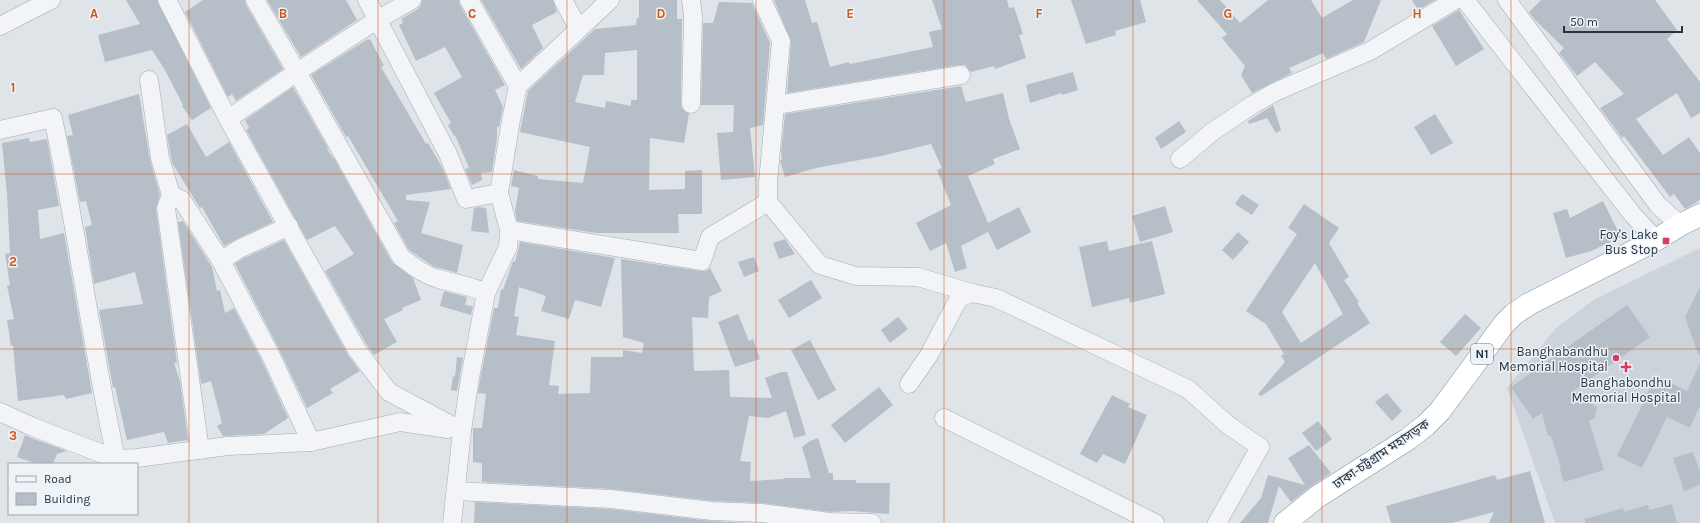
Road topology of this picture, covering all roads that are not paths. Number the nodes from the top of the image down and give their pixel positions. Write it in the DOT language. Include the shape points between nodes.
graph roads {
  1 [pos="51,0"];
  2 [pos="167,0"];
  3 [pos="255,0"];
  4 [pos="367,0"];
  5 [pos="412,0"];
  6 [pos="469,0"];
  7 [pos="562,0"];
  8 [pos="610,0"];
  9 [pos="691,0"];
  10 [pos="762,0"];
  11 [pos="1455,0"];
  12 [pos="1465,0"];
  13 [pos="1507,0"];
  14 [pos="377,20"];
  15 [pos="0,26"];
  16 [pos="578,28"];
  17 [pos="297,72"];
  18 [pos="961,75"];
  19 [pos="149,80"];
  20 [pos="518,86"];
  21 [pos="691,104"];
  22 [pos="776,105"];
  23 [pos="228,119"];
  24 [pos="0,130"];
  25 [pos="1180,159"];
  26 [pos="499,192"];
  27 [pos="171,195"];
  28 [pos="768,202"];
  29 [pos="1700,215"];
  30 [pos="1680,225"];
  31 [pos="289,226"];
  32 [pos="509,230"];
  33 [pos="1656,240"];
  34 [pos="221,261"];
  35 [pos="486,293"];
  36 [pos="972,293"];
  37 [pos="909,384"];
  38 [pos="0,412"];
  39 [pos="944,418"];
  40 [pos="462,431"];
  41 [pos="311,442"];
  42 [pos="200,450"];
  43 [pos="116,459"];
  44 [pos="456,491"];
  45 [pos="452,523"];
  46 [pos="872,523"];
  47 [pos="1155,523"];
  48 [pos="1217,523"];
  49 [pos="1285,523"];
  1 -- 15 [label="street"];
  2 -- 23 [label="street"];
  3 -- 17 [label="street"];
  4 -- 14 [label="street"];
  5 -- 14 [label="street"];
  6 -- 20 [label="street"];
  7 -- 16 [label="street"];
  8 -- 16 [label="street"];
  9 -- 21 [label="street" via="694,16"];
  10 -- 22 [label="street" via="781,41"];
  11 -- 25 [label="street" via="1370,51 1252,105 1212,132"];
  12 -- 33 [label="street" via="1633,215"];
  13 -- 30 [label="street" via="1658,205"];
  14 -- 17 [label="street"];
  14 -- 26 [label="street" via="448,154 466,199"];
  16 -- 20 [label="street"];
  17 -- 23 [label="street"];
  17 -- 35 [label="street" via="401,257 420,272 472,286"];
  18 -- 22 [label="street"];
  19 -- 27 [label="street" via="160,158"];
  20 -- 26 [label="street"];
  22 -- 28 [label="street"];
  23 -- 31 [label="street"];
  24 -- 43 [label="street" via="53,118"];
  26 -- 32 [label="street"];
  27 -- 34 [label="street" via="182,200"];
  27 -- 42 [label="street" via="166,208"];
  28 -- 32 [label="street" via="710,236 702,261"];
  28 -- 36 [label="street" via="820,265 856,276 918,277"];
  29 -- 30 [label="highway, ঢাকা-চট্টগ্রাম মহাসড়ক / N1"];
  30 -- 33 [label="highway, ঢাকা-চট্টগ্রাম মহাসড়ক / N1"];
  31 -- 34 [label="street" via="239,249"];
  31 -- 40 [label="street" via="357,350 389,392"];
  32 -- 35 [label="street" via="508,248"];
  33 -- 49 [label="highway, ঢাকা-চট্টগ্রাম মহাসড়ক / N1" via="1514,314 1440,411 1426,425 1317,497"];
  34 -- 41 [label="street" via="270,354"];
  35 -- 40 [label="street"];
  36 -- 37 [label="street" via="959,298 929,355"];
  36 -- 48 [label="street" via="996,298 1188,389 1228,425 1260,447"];
  38 -- 43 [label="street"];
  39 -- 47 [label="street"];
  40 -- 41 [label="street" via="400,422"];
  40 -- 44 [label="street"];
  41 -- 42 [label="street"];
  42 -- 43 [label="street"];
  44 -- 45 [label="street"];
  44 -- 46 [label="street" via="610,499 830,522"];
}
